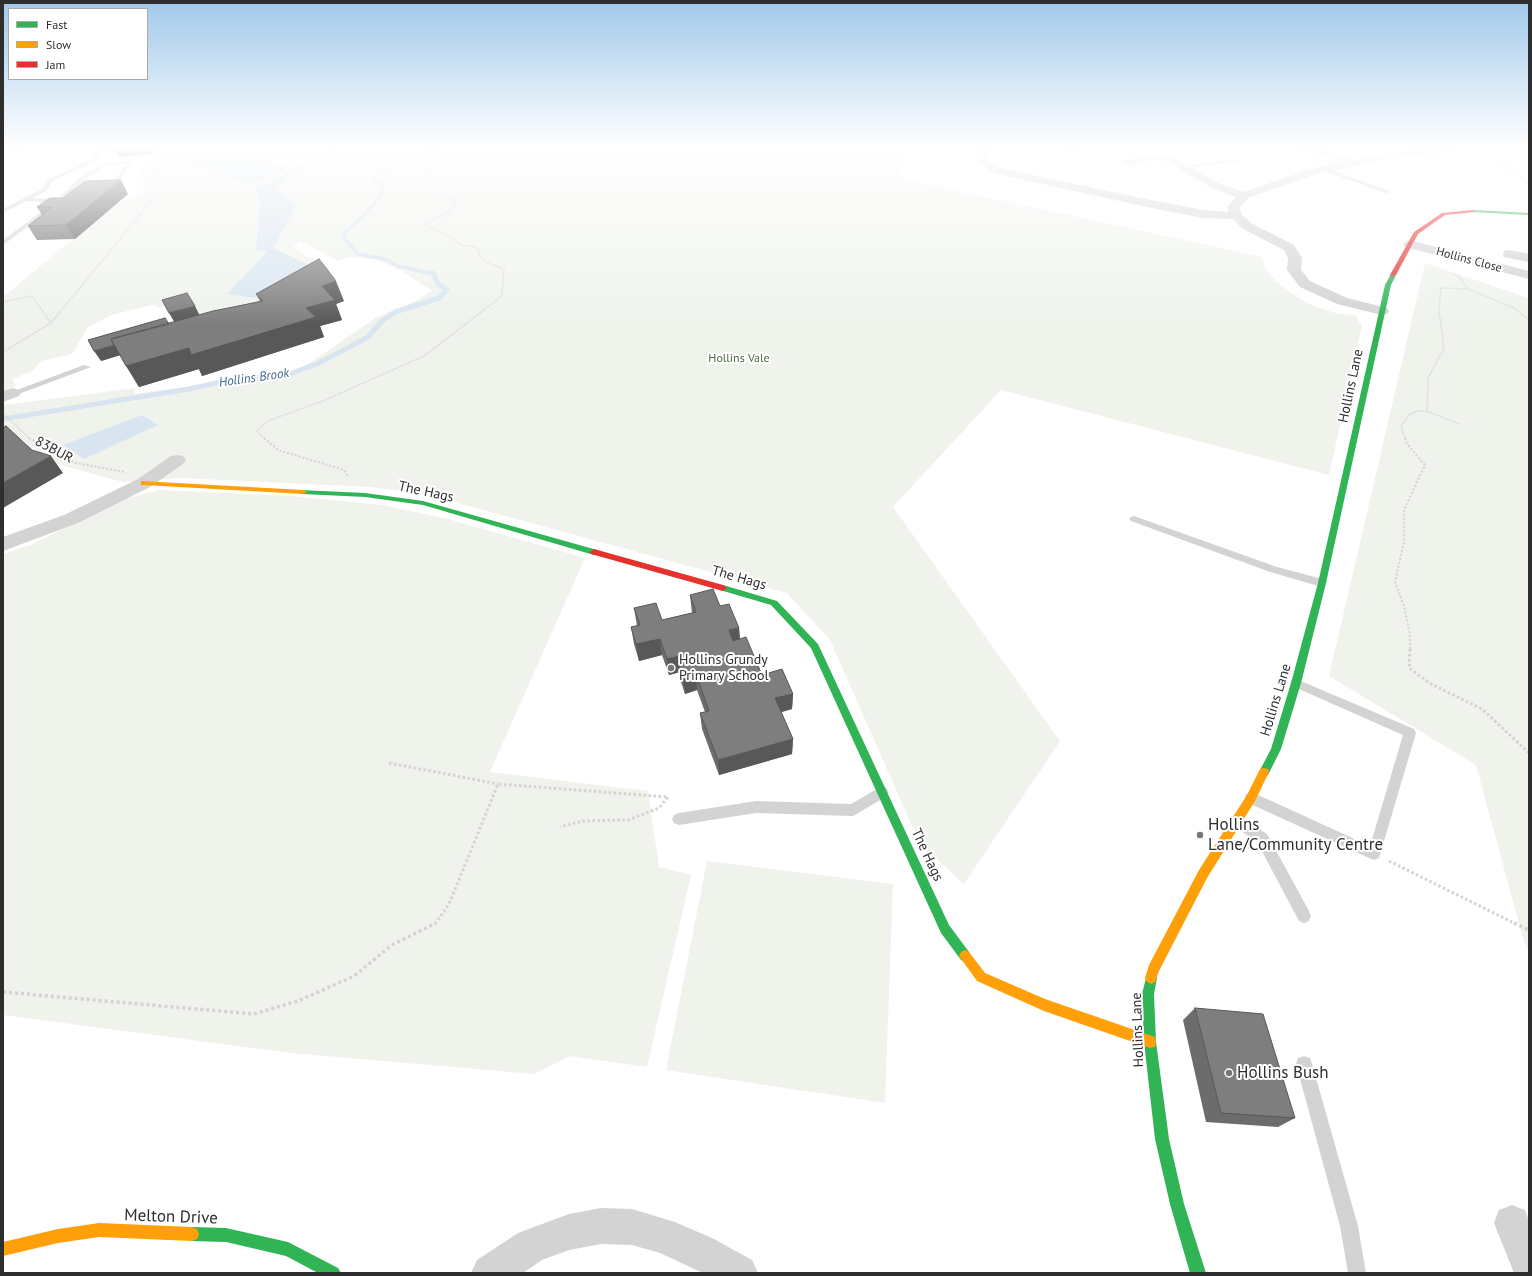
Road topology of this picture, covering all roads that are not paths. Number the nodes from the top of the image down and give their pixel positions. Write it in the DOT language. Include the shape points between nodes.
graph roads {
  1 [pos="52,207"];
  2 [pos="1164,207"];
  3 [pos="1233,207"];
  4 [pos="1529,214"];
  5 [pos="1236,216"];
  6 [pos="3,243"];
  7 [pos="1409,244"];
  8 [pos="1509,254"];
  9 [pos="1529,258"];
  10 [pos="1529,275"];
  11 [pos="1382,311"];
  12 [pos="87,367"];
  13 [pos="8,395"];
  14 [pos="176,460"];
  15 [pos="144,483"];
  16 [pos="1134,519"];
  17 [pos="3,544"];
  18 [pos="1322,583"];
  19 [pos="1296,683"];
  20 [pos="882,792"];
  21 [pos="1251,798"];
  22 [pos="679,819"];
  23 [pos="1237,820"];
  24 [pos="1304,916"];
  25 [pos="1150,1042"];
  26 [pos="1304,1064"];
  27 [pos="1512,1223"];
  28 [pos="3,1249"];
  29 [pos="1529,1265"];
  30 [pos="333,1273"];
  31 [pos="490,1273"];
  32 [pos="739,1273"];
  33 [pos="1198,1273"];
  34 [pos="1357,1273"];
  1 -- 6 [label="lane"];
  2 -- 5 [label="street" via="1204,214"];
  3 -- 5 [label="street"];
  4 -- 7 [label="street, Hollins Lane" via="1467,211 1444,214 1416,233"];
  5 -- 11 [label="street" via="1247,226 1289,248 1295,258 1294,270 1305,284 1342,301"];
  7 -- 10 [label="street, Hollins Close"];
  7 -- 11 [label="street, Hollins Lane" via="1388,285"];
  8 -- 9 [label="street"];
  11 -- 18 [label="street, Hollins Lane"];
  12 -- 13 [label="lane"];
  14 -- 15 [label="street"];
  15 -- 17 [label="street" via="72,519"];
  15 -- 20 [label="street, The Hags" via="365,495 423,503 774,603 815,646"];
  16 -- 18 [label="lane" via="1274,570"];
  18 -- 19 [label="street, Hollins Lane"];
  19 -- 21 [label="street, Hollins Lane" via="1276,749"];
  19 -- 21 [label="lane" via="1410,733 1374,854"];
  20 -- 22 [label="lane" via="853,810 756,807"];
  20 -- 25 [label="street, The Hags" via="945,929 981,977 1044,1005"];
  21 -- 23 [label="street, Hollins Lane"];
  23 -- 24 [label="lane" via="1262,838"];
  23 -- 25 [label="street, Hollins Lane" via="1203,874 1153,969 1148,994"];
  25 -- 33 [label="street, Hollins Lane" via="1162,1139 1177,1204"];
  26 -- 34 [label="lane" via="1349,1226"];
  27 -- 29 [label="street"];
  28 -- 30 [label="street, Melton Drive" via="58,1236 99,1230 226,1235 288,1249"];
  31 -- 32 [label="street" via="531,1246 569,1232 601,1226 632,1227 662,1235 701,1252"];
}
